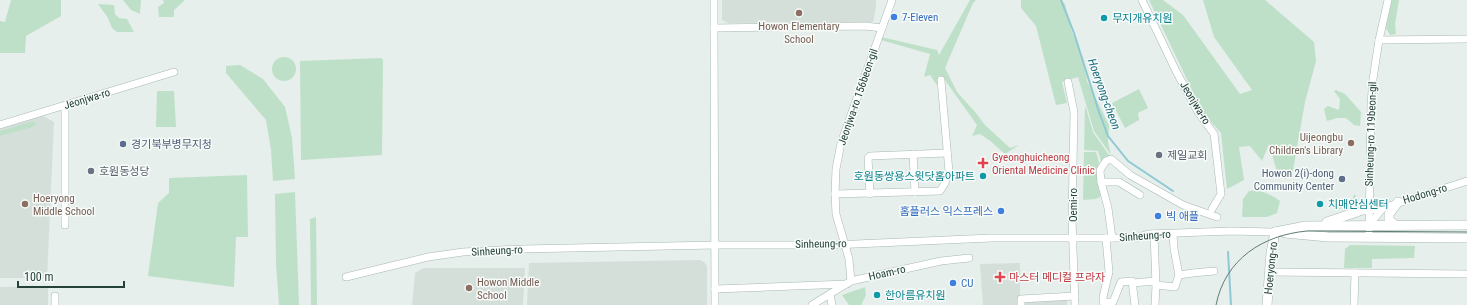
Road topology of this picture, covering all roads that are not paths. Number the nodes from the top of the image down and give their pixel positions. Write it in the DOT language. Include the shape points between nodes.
graph roads {
  1 [pos="714,0"];
  2 [pos="892,0"];
  3 [pos="1142,0"];
  4 [pos="1388,0"];
  5 [pos="714,28"];
  6 [pos="882,28"];
  7 [pos="1467,39"];
  8 [pos="1379,40"];
  9 [pos="174,72"];
  10 [pos="941,80"];
  11 [pos="1068,82"];
  12 [pos="65,106"];
  13 [pos="0,125"];
  14 [pos="947,153"];
  15 [pos="913,154"];
  16 [pos="1467,181"];
  17 [pos="1101,182"];
  18 [pos="915,192"];
  19 [pos="835,194"];
  20 [pos="870,194"];
  21 [pos="1140,195"];
  22 [pos="1369,197"];
  23 [pos="1398,202"];
  24 [pos="1383,208"];
  25 [pos="1212,209"];
  26 [pos="1369,209"];
  27 [pos="1357,212"];
  28 [pos="1217,217"];
  29 [pos="65,225"];
  30 [pos="1369,225"];
  31 [pos="1395,225"];
  32 [pos="1467,225"];
  33 [pos="1306,226"];
  34 [pos="1275,232"];
  35 [pos="1154,234"];
  36 [pos="1173,234"];
  37 [pos="1369,237"];
  38 [pos="1073,238"];
  39 [pos="1109,238"];
  40 [pos="1467,238"];
  41 [pos="845,244"];
  42 [pos="715,245"];
  43 [pos="969,258"];
  44 [pos="1214,271"];
  45 [pos="1270,272"];
  46 [pos="1355,273"];
  47 [pos="1467,274"];
  48 [pos="1178,276"];
  49 [pos="346,277"];
  50 [pos="849,283"];
  51 [pos="1133,283"];
  52 [pos="1156,283"];
  53 [pos="715,289"];
  54 [pos="830,294"];
  55 [pos="55,296"];
  56 [pos="1075,296"];
  57 [pos="1104,304"];
  58 [pos="55,305"];
  59 [pos="715,305"];
  60 [pos="812,305"];
  61 [pos="832,305"];
  62 [pos="1021,305"];
  63 [pos="1075,305"];
  64 [pos="1135,305"];
  65 [pos="1155,305"];
  66 [pos="1267,305"];
  67 [pos="1354,305"];
  1 -- 5 [label="street"];
  2 -- 6 [label="street, Jeonjwa-ro 156beon-gil"];
  3 -- 25 [label="street, Jeonjwa-ro" via="1198,112 1214,134 1221,194"];
  4 -- 8 [label="street, Sinheung-ro 119beon-gil"];
  5 -- 6 [label="street"];
  5 -- 42 [label="street"];
  6 -- 19 [label="street, Jeonjwa-ro 156beon-gil" via="841,143"];
  7 -- 8 [label="street"];
  8 -- 22 [label="street, Sinheung-ro 119beon-gil" via="1371,104"];
  9 -- 12 [label="street, Jeonjwa-ro"];
  10 -- 14 [label="street"];
  11 -- 38 [label="street, Oemi-ro" via="1074,112"];
  12 -- 13 [label="street, Jeonjwa-ro"];
  12 -- 29 [label="street"];
  14 -- 15 [label="street"];
  14 -- 18 [label="street" via="949,172 940,191"];
  15 -- 18 [label="street"];
  15 -- 20 [label="street" via="870,156"];
  16 -- 23 [label="street, Hodong-ro"];
  17 -- 21 [label="street" via="1119,182"];
  17 -- 28 [label="street" via="1100,170 1106,161 1111,159 1130,175 1183,205"];
  17 -- 39 [label="street" via="1108,208"];
  18 -- 20 [label="street"];
  19 -- 20 [label="street"];
  19 -- 41 [label="street, Jeonjwa-ro 156beon-gil" via="836,214"];
  22 -- 26 [label="street, Sinheung-ro 119beon-gil"];
  22 -- 27 [label="street, Sinheung-ro 119beon-gil" via="1363,208"];
  23 -- 24 [label="street, Hodong-ro"];
  23 -- 31 [label="street" via="1388,214 1389,220"];
  24 -- 26 [label="street, Hodong-ro"];
  24 -- 30 [label="street, Hodong-ro"];
  26 -- 27 [label="street, Hodong-ro"];
  26 -- 30 [label="street, Sinheung-ro 119beon-gil"];
  27 -- 33 [label="street"];
  30 -- 31 [label="street"];
  30 -- 33 [label="street"];
  30 -- 37 [label="street, Sinheung-ro 119beon-gil"];
  31 -- 32 [label="street"];
  33 -- 34 [label="street"];
  34 -- 36 [label="street, Sinheung-ro"];
  34 -- 37 [label="street" via="1328,237"];
  34 -- 45 [label="street, Hoeryong-ro"];
  35 -- 36 [label="street, Sinheung-ro"];
  35 -- 39 [label="street, Sinheung-ro" via="1136,238"];
  35 -- 52 [label="street"];
  36 -- 48 [label="street"];
  37 -- 40 [label="street"];
  38 -- 39 [label="street, Sinheung-ro"];
  38 -- 41 [label="street, Sinheung-ro" via="991,238"];
  38 -- 56 [label="street, Oemi-ro"];
  39 -- 57 [label="street" via="1109,272 1103,297"];
  41 -- 42 [label="street, Sinheung-ro"];
  41 -- 50 [label="street, Jeonjwa-ro 156beon-gil"];
  42 -- 49 [label="street, Sinheung-ro" via="463,252 428,257"];
  42 -- 53 [label="street"];
  43 -- 50 [label="street, Hoam-ro" via="941,261"];
  44 -- 48 [label="street"];
  45 -- 46 [label="street"];
  45 -- 66 [label="street, Hoeryong-ro"];
  46 -- 47 [label="street"];
  46 -- 67 [label="street"];
  48 -- 52 [label="street" via="1175,287"];
  50 -- 53 [label="street"];
  50 -- 54 [label="street, Hoam-ro"];
  51 -- 52 [label="street"];
  51 -- 57 [label="street" via="1121,282 1113,302"];
  51 -- 64 [label="street"];
  52 -- 65 [label="street"];
  53 -- 59 [label="street"];
  54 -- 60 [label="street, Hoam-ro"];
  54 -- 61 [label="street"];
  55 -- 58 [label="street"];
  56 -- 62 [label="street" via="1021,299"];
  56 -- 63 [label="street, Oemi-ro"];
}
